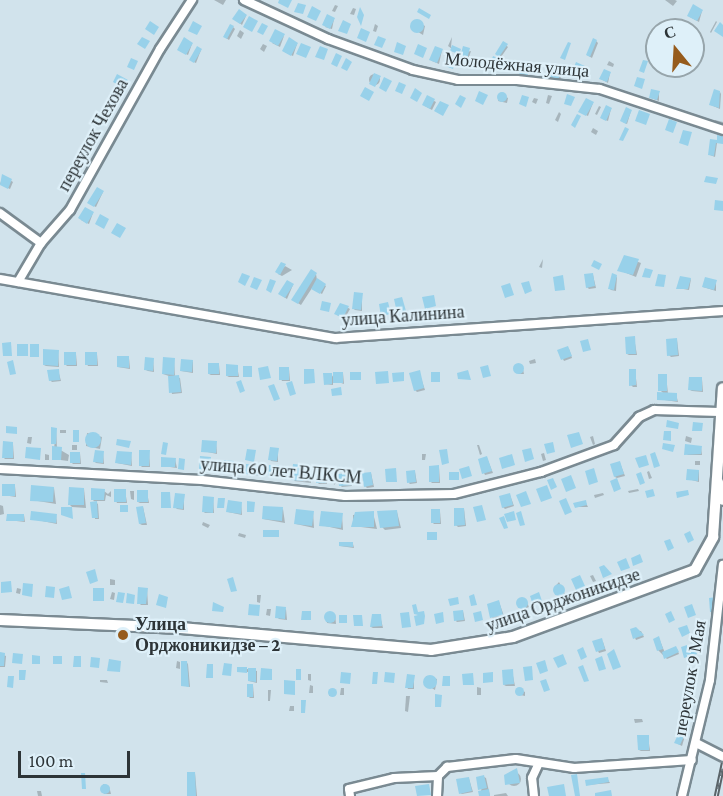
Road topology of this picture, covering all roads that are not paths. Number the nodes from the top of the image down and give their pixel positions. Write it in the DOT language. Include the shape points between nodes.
graph roads {
  1 [pos="192,0"];
  2 [pos="244,0"];
  3 [pos="723,130"];
  4 [pos="0,213"];
  5 [pos="41,243"];
  6 [pos="0,279"];
  7 [pos="18,282"];
  8 [pos="723,311"];
  9 [pos="723,388"];
  10 [pos="719,412"];
  11 [pos="0,469"];
  12 [pos="718,478"];
  13 [pos="723,501"];
  14 [pos="723,565"];
  15 [pos="0,620"];
  16 [pos="696,743"];
  17 [pos="723,757"];
  18 [pos="692,760"];
  19 [pos="538,765"];
  20 [pos="438,776"];
  21 [pos="350,792"];
  22 [pos="437,796"];
  23 [pos="534,796"];
  24 [pos="682,796"];
  1 -- 5 [label="street, переулок Чехова" via="160,49 70,210"];
  2 -- 3 [label="street, Молодёжная улица" via="328,39 413,70 458,80 517,80 600,89"];
  4 -- 5 [label="street"];
  5 -- 7 [label="street, переулок Чехова"];
  6 -- 7 [label="street, улица Калинина"];
  7 -- 8 [label="street, улица Калинина" via="336,338"];
  9 -- 10 [label="main road, улица Орджоникидзе"];
  10 -- 11 [label="street, улица 60 лет ВЛКСМ" via="654,410 639,417 614,445 541,472 454,494 345,496 202,480"];
  10 -- 12 [label="main road, улица Орджоникидзе"];
  12 -- 13 [label="street"];
  12 -- 15 [label="main road, улица Орджоникидзе" via="713,537 695,570 482,645 431,650 181,628"];
  14 -- 16 [label="street, переулок 9 Мая" via="710,680"];
  16 -- 17 [label="street"];
  16 -- 18 [label="street, переулок 9 Мая"];
  18 -- 19 [label="street" via="574,768"];
  18 -- 24 [label="street, переулок 9 Мая"];
  19 -- 20 [label="street" via="516,759 447,766"];
  19 -- 23 [label="street" via="532,778"];
  20 -- 21 [label="street" via="394,778"];
  20 -- 22 [label="street"];
}
